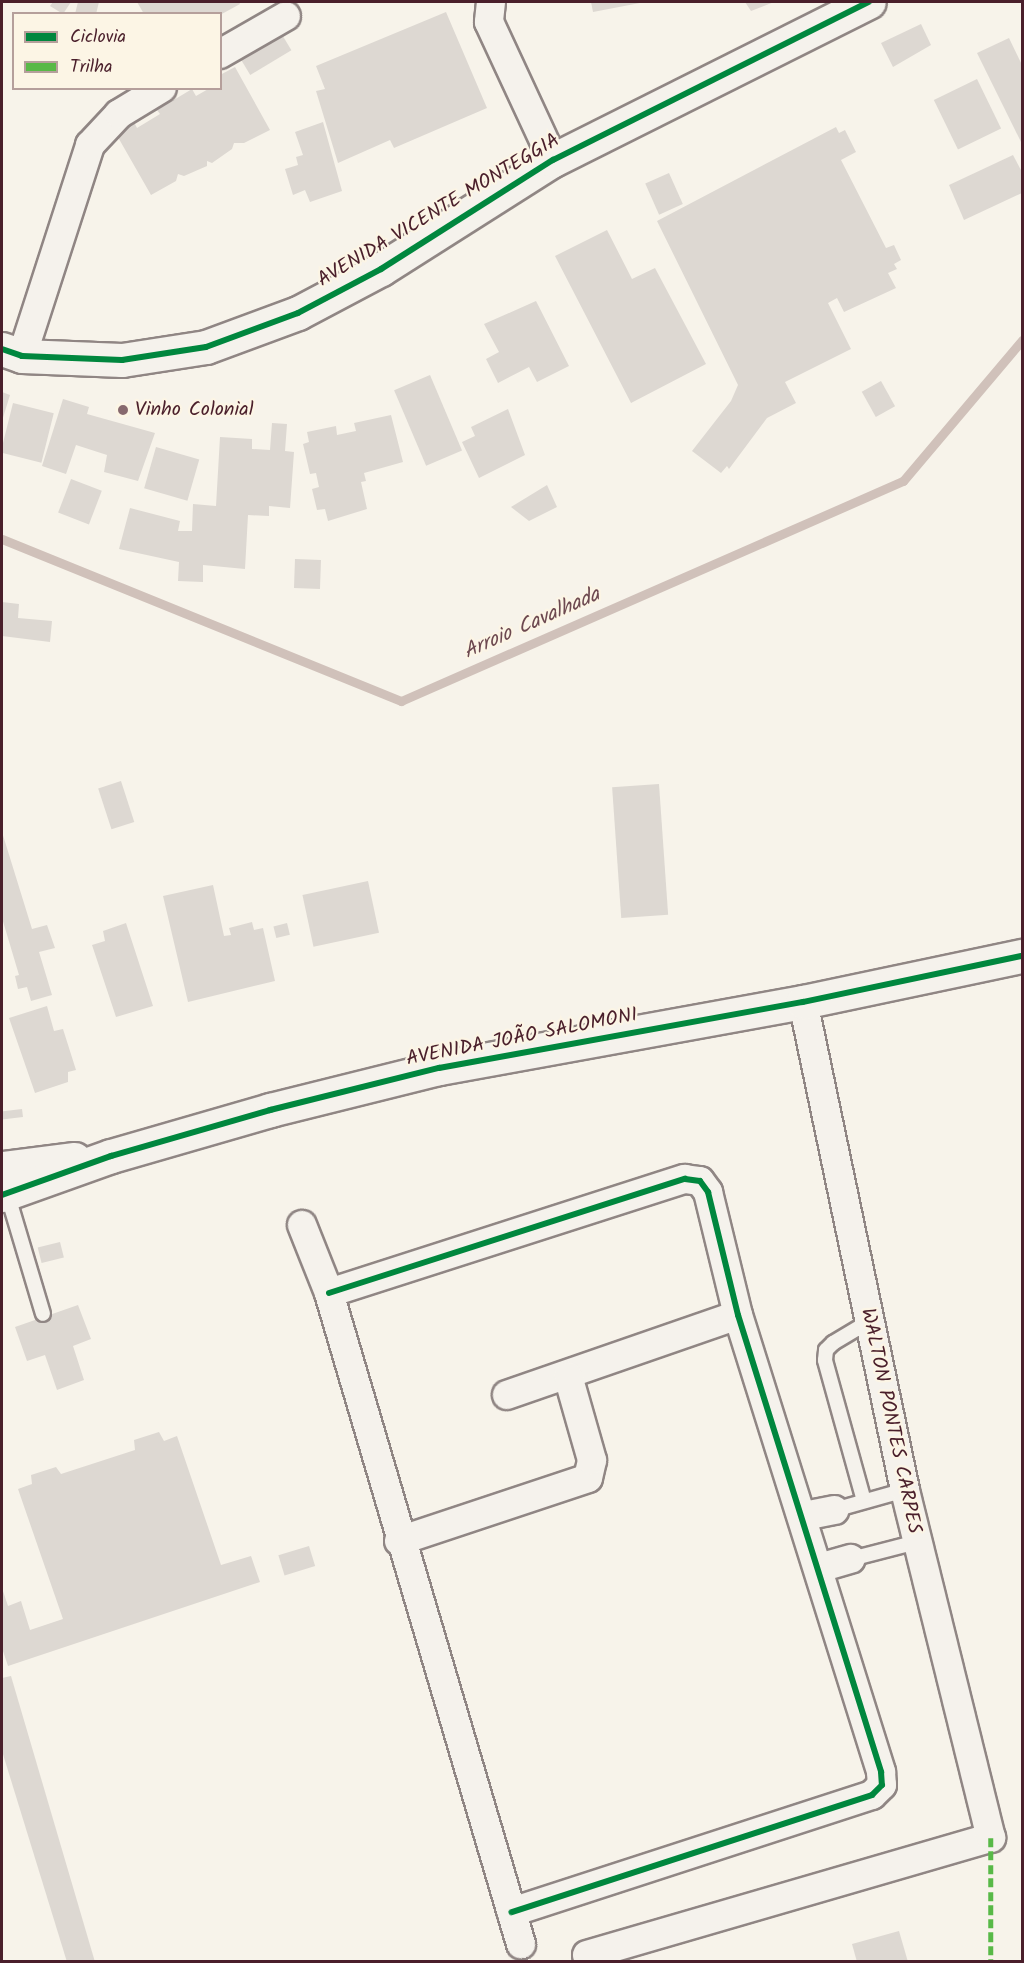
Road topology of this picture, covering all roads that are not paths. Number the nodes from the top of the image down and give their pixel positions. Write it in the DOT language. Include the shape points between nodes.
graph roads {
  1 [pos="491,2"];
  2 [pos="869,2"];
  3 [pos="286,16"];
  4 [pos="222,53"];
  5 [pos="159,90"];
  6 [pos="553,160"];
  7 [pos="12,352"];
  8 [pos="1023,956"];
  9 [pos="803,1002"];
  10 [pos="3,1185"];
  11 [pos="302,1224"];
  12 [pos="328,1293"];
  13 [pos="43,1314"];
  14 [pos="738,1315"];
  15 [pos="868,1322"];
  16 [pos="568,1376"];
  17 [pos="507,1395"];
  18 [pos="905,1490"];
  19 [pos="864,1501"];
  20 [pos="834,1510"];
  21 [pos="804,1516"];
  22 [pos="399,1541"];
  23 [pos="917,1542"];
  24 [pos="851,1560"];
  25 [pos="819,1568"];
  26 [pos="512,1912"];
  27 [pos="521,1944"];
  28 [pos="587,1955"];
  1 -- 6 [label="street" via="489,22"];
  2 -- 6 [label="main road, AVENIDA VICENTE MONTEGGIA"];
  3 -- 4 [label="street"];
  5 -- 7 [label="street" via="118,114 90,145"];
  6 -- 7 [label="main road, AVENIDA VICENTE MONTEGGIA" via="381,268 298,313 206,347 122,360"];
  8 -- 9 [label="main road, AVENIDA JOÃO SALOMONI"];
  9 -- 10 [label="main road, AVENIDA JOÃO SALOMONI" via="439,1068 270,1110"];
  9 -- 15 [label="street, WALTON PONTES CARPES"];
  10 -- 13 [label="lane"];
  11 -- 12 [label="street"];
  12 -- 14 [label="street" via="685,1179 700,1181 708,1192"];
  12 -- 22 [label="street"];
  14 -- 16 [label="street"];
  14 -- 21 [label="street"];
  15 -- 18 [label="street, WALTON PONTES CARPES"];
  15 -- 19 [label="lane" via="833,1343 826,1350 825,1360"];
  16 -- 17 [label="street"];
  16 -- 22 [label="street" via="592,1460 588,1478"];
  18 -- 19 [label="lane"];
  18 -- 23 [label="street, WALTON PONTES CARPES"];
  19 -- 20 [label="lane"];
  20 -- 21 [label="street"];
  21 -- 25 [label="street"];
  22 -- 26 [label="street"];
  23 -- 24 [label="lane"];
  23 -- 28 [label="street, WALTON PONTES CARPES" via="991,1838"];
  24 -- 25 [label="street"];
  25 -- 26 [label="street" via="881,1772 878,1790"];
  26 -- 27 [label="street"];
}
